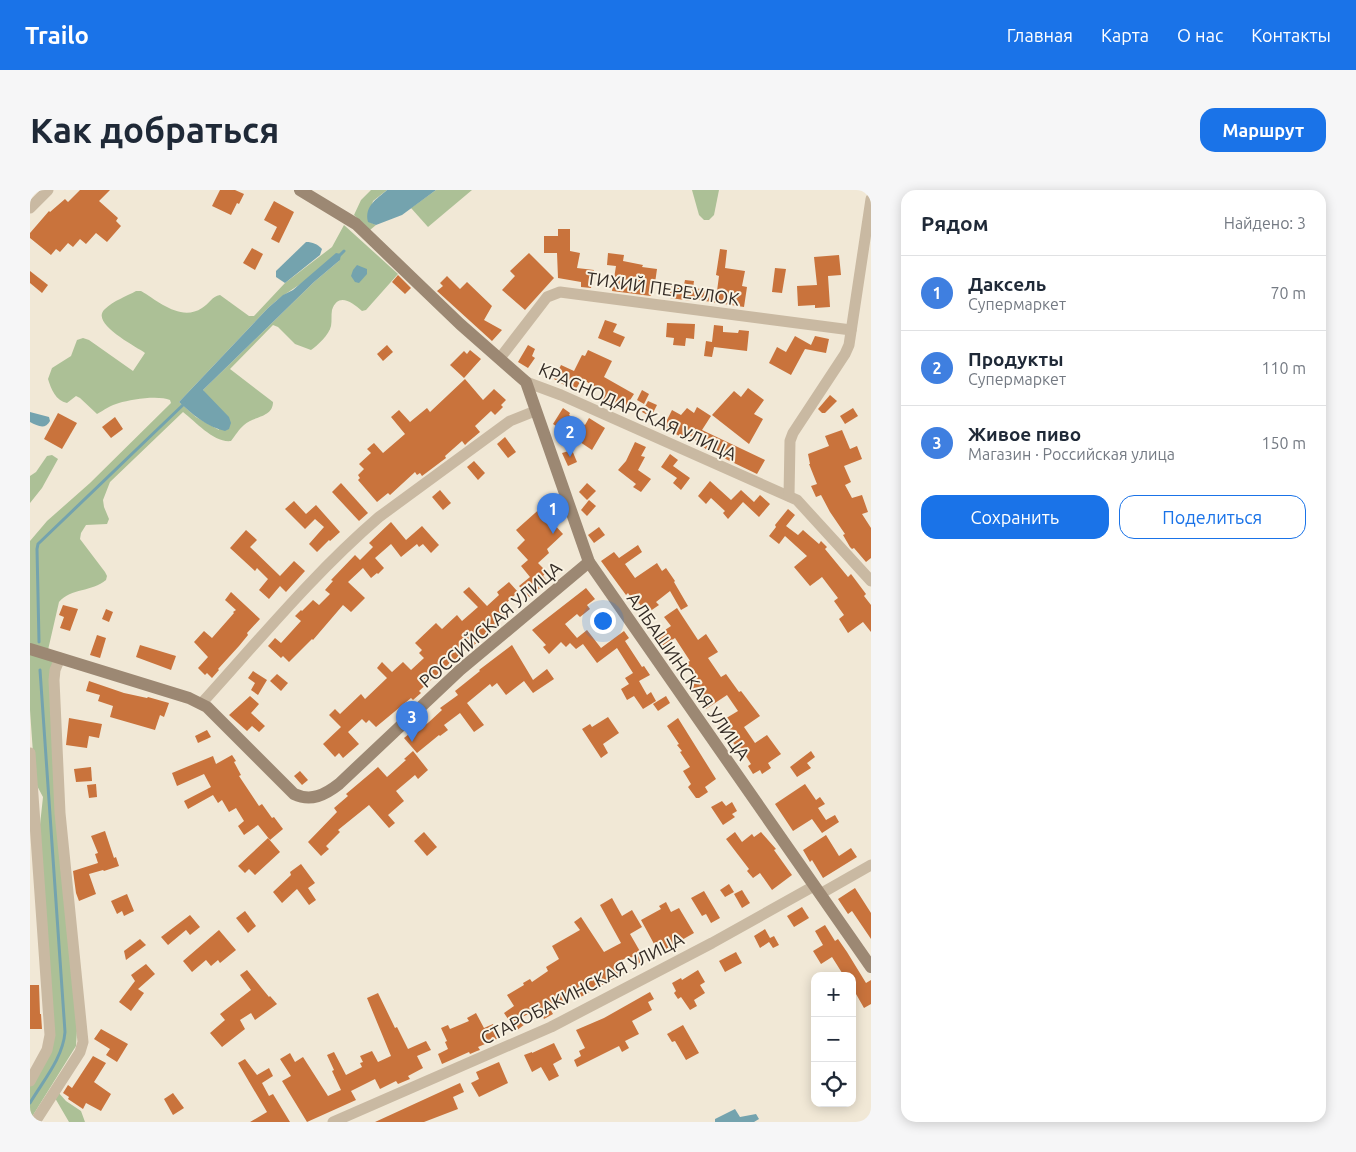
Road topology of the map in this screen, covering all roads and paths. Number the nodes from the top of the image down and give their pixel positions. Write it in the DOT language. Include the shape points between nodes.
graph roads {
  1 [pos="48,190"];
  2 [pos="300,190"];
  3 [pos="871,199"];
  4 [pos="30,208"];
  5 [pos="851,330"];
  6 [pos="500,358"];
  7 [pos="526,382"];
  8 [pos="536,411"];
  9 [pos="789,496"];
  10 [pos="589,562"];
  11 [pos="871,581"];
  12 [pos="30,649"];
  13 [pos="60,658"];
  14 [pos="201,704"];
  15 [pos="30,754"];
  16 [pos="871,865"];
  17 [pos="817,890"];
  18 [pos="871,967"];
  19 [pos="30,1081"];
  20 [pos="35,1122"];
  21 [pos="333,1122"];
  1 -- 4 [label="street"];
  2 -- 6 [label="street, КРАСНОДАРСКАЯ УЛИЦА" via="356,224"];
  3 -- 5 [label="street"];
  5 -- 6 [label="street, ТИХИЙ ПЕРЕУЛОК" via="560,292 547,297"];
  5 -- 9 [label="street" via="847,350 790,441"];
  6 -- 7 [label="street, КРАСНОДАРСКАЯ УЛИЦА"];
  7 -- 8 [label="street, АЛБАШИНСКАЯ УЛИЦА"];
  7 -- 9 [label="street, КРАСНОДАРСКАЯ УЛИЦА"];
  8 -- 10 [label="street, АЛБАШИНСКАЯ УЛИЦА"];
  8 -- 14 [label="street" via="510,421 379,517 307,586"];
  9 -- 11 [label="street, КРАСНОДАРСКАЯ УЛИЦА" via="803,505"];
  10 -- 14 [label="street, РОССИЙСКАЯ УЛИЦА" via="460,670 339,784 318,796 306,798 296,795"];
  10 -- 17 [label="street, АЛБАШИНСКАЯ УЛИЦА"];
  12 -- 13 [label="street"];
  13 -- 14 [label="street"];
  13 -- 20 [label="street" via="54,680 60,813 83,1042 80,1052"];
  15 -- 19 [label="street" via="50,1034 47,1050"];
  16 -- 17 [label="street, СТАРОБАКИНСКАЯ УЛИЦА"];
  17 -- 18 [label="street, АЛБАШИНСКАЯ УЛИЦА"];
  17 -- 21 [label="street, СТАРОБАКИНСКАЯ УЛИЦА" via="551,1027"];
}
